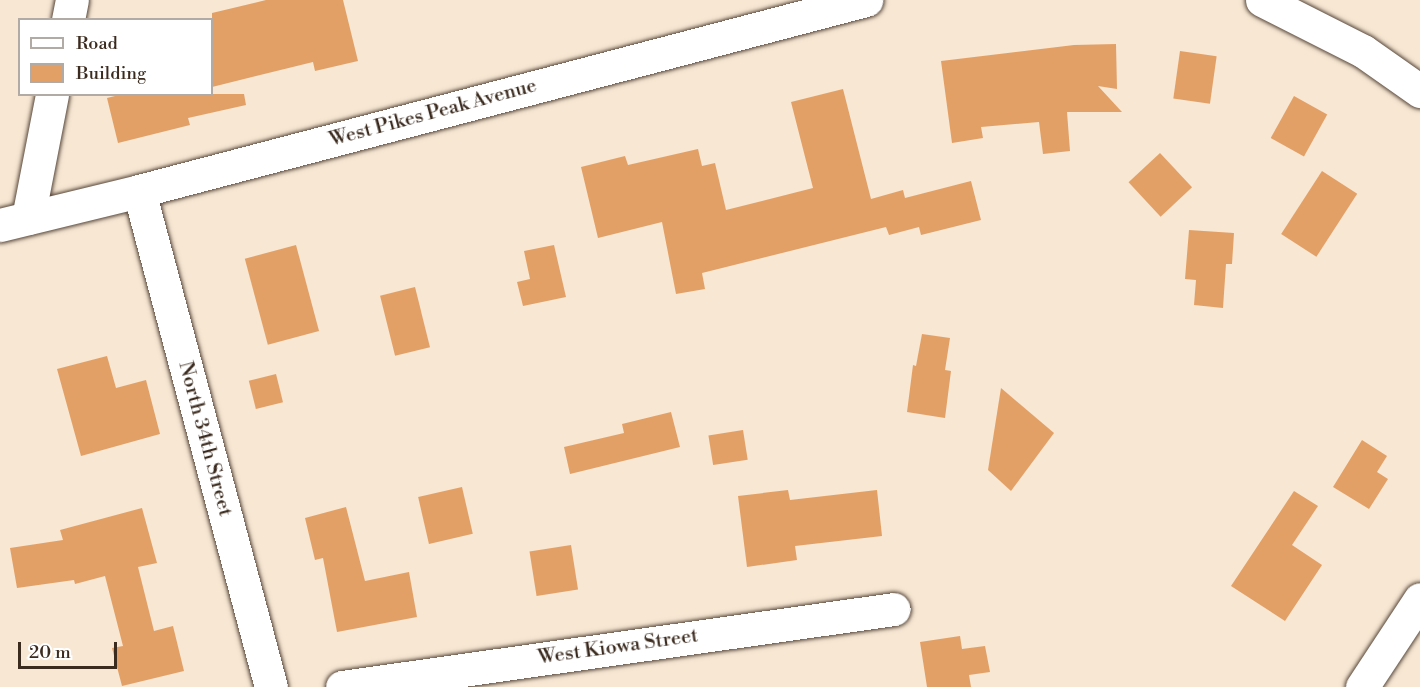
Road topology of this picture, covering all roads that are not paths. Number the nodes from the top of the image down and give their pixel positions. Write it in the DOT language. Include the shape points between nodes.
graph roads {
  1 [pos="72,0"];
  2 [pos="866,0"];
  3 [pos="1262,0"];
  4 [pos="68,18"];
  5 [pos="1420,91"];
  6 [pos="51,96"];
  7 [pos="140,191"];
  8 [pos="14,221"];
  9 [pos="1420,599"];
  10 [pos="894,609"];
  11 [pos="271,687"];
  12 [pos="342,687"];
  13 [pos="1362,687"];
  1 -- 4 [label="street"];
  2 -- 7 [label="street, West Pikes Peak Avenue"];
  3 -- 5 [label="street" via="1363,51"];
  6 -- 8 [label="street"];
  7 -- 8 [label="street, West Pikes Peak Avenue"];
  7 -- 11 [label="street, North 34th Street"];
  9 -- 13 [label="street"];
  10 -- 12 [label="street, West Kiowa Street"];
}
